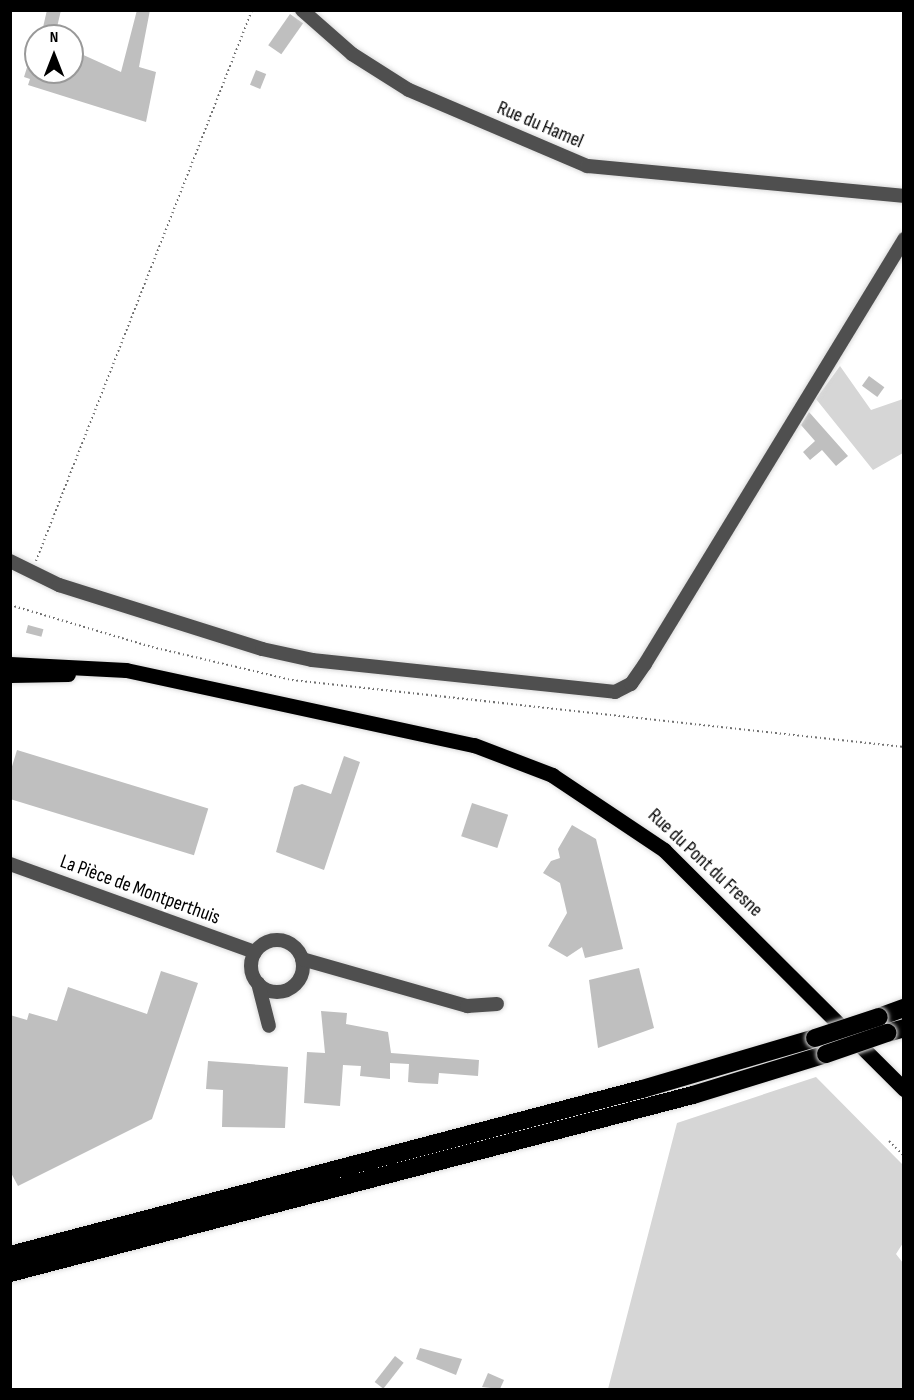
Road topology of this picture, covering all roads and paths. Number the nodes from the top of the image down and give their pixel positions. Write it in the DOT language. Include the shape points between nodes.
graph roads {
  1 [pos="252,10"];
  2 [pos="302,10"];
  3 [pos="903,196"];
  4 [pos="903,238"];
  5 [pos="10,561"];
  6 [pos="29,571"];
  7 [pos="10,605"];
  8 [pos="10,664"];
  9 [pos="10,675"];
  10 [pos="152,677"];
  11 [pos="903,747"];
  12 [pos="10,864"];
  13 [pos="255,952"];
  14 [pos="302,959"];
  15 [pos="258,983"];
  16 [pos="497,1004"];
  17 [pos="903,1008"];
  18 [pos="269,1026"];
  19 [pos="896,1030"];
  20 [pos="903,1089"];
  21 [pos="889,1141"];
  22 [pos="903,1156"];
  23 [pos="10,1255"];
  24 [pos="10,1273"];
  1 -- 6 [label="path" via="46,547"];
  2 -- 3 [label="street, Rue du Hamel" via="352,54 409,90 587,166"];
  4 -- 6 [label="street" via="645,664 631,684 615,692 312,660 221,638"];
  5 -- 6 [label="street"];
  7 -- 11 [label="path" via="152,648 292,680"];
  8 -- 10 [label="main road, Rue du Pont du Fresne" via="107,668"];
  9 -- 10 [label="main road, Rue du Pont du Fresne"];
  10 -- 20 [label="main road, Rue du Pont du Fresne" via="474,745 562,781 664,850"];
  12 -- 13 [label="street, La Pièce de Montperthuis"];
  13 -- 14 [label="street" via="268,941 285,941"];
  13 -- 15 [label="street" via="252,968"];
  14 -- 15 [label="street" via="301,976 290,988 273,991"];
  14 -- 16 [label="street" via="467,1006"];
  15 -- 18 [label="street"];
  17 -- 23 [label="highway, bridge" via="642,1089"];
  19 -- 24 [label="highway, bridge" via="693,1095"];
  21 -- 22 [label="path"];
}
